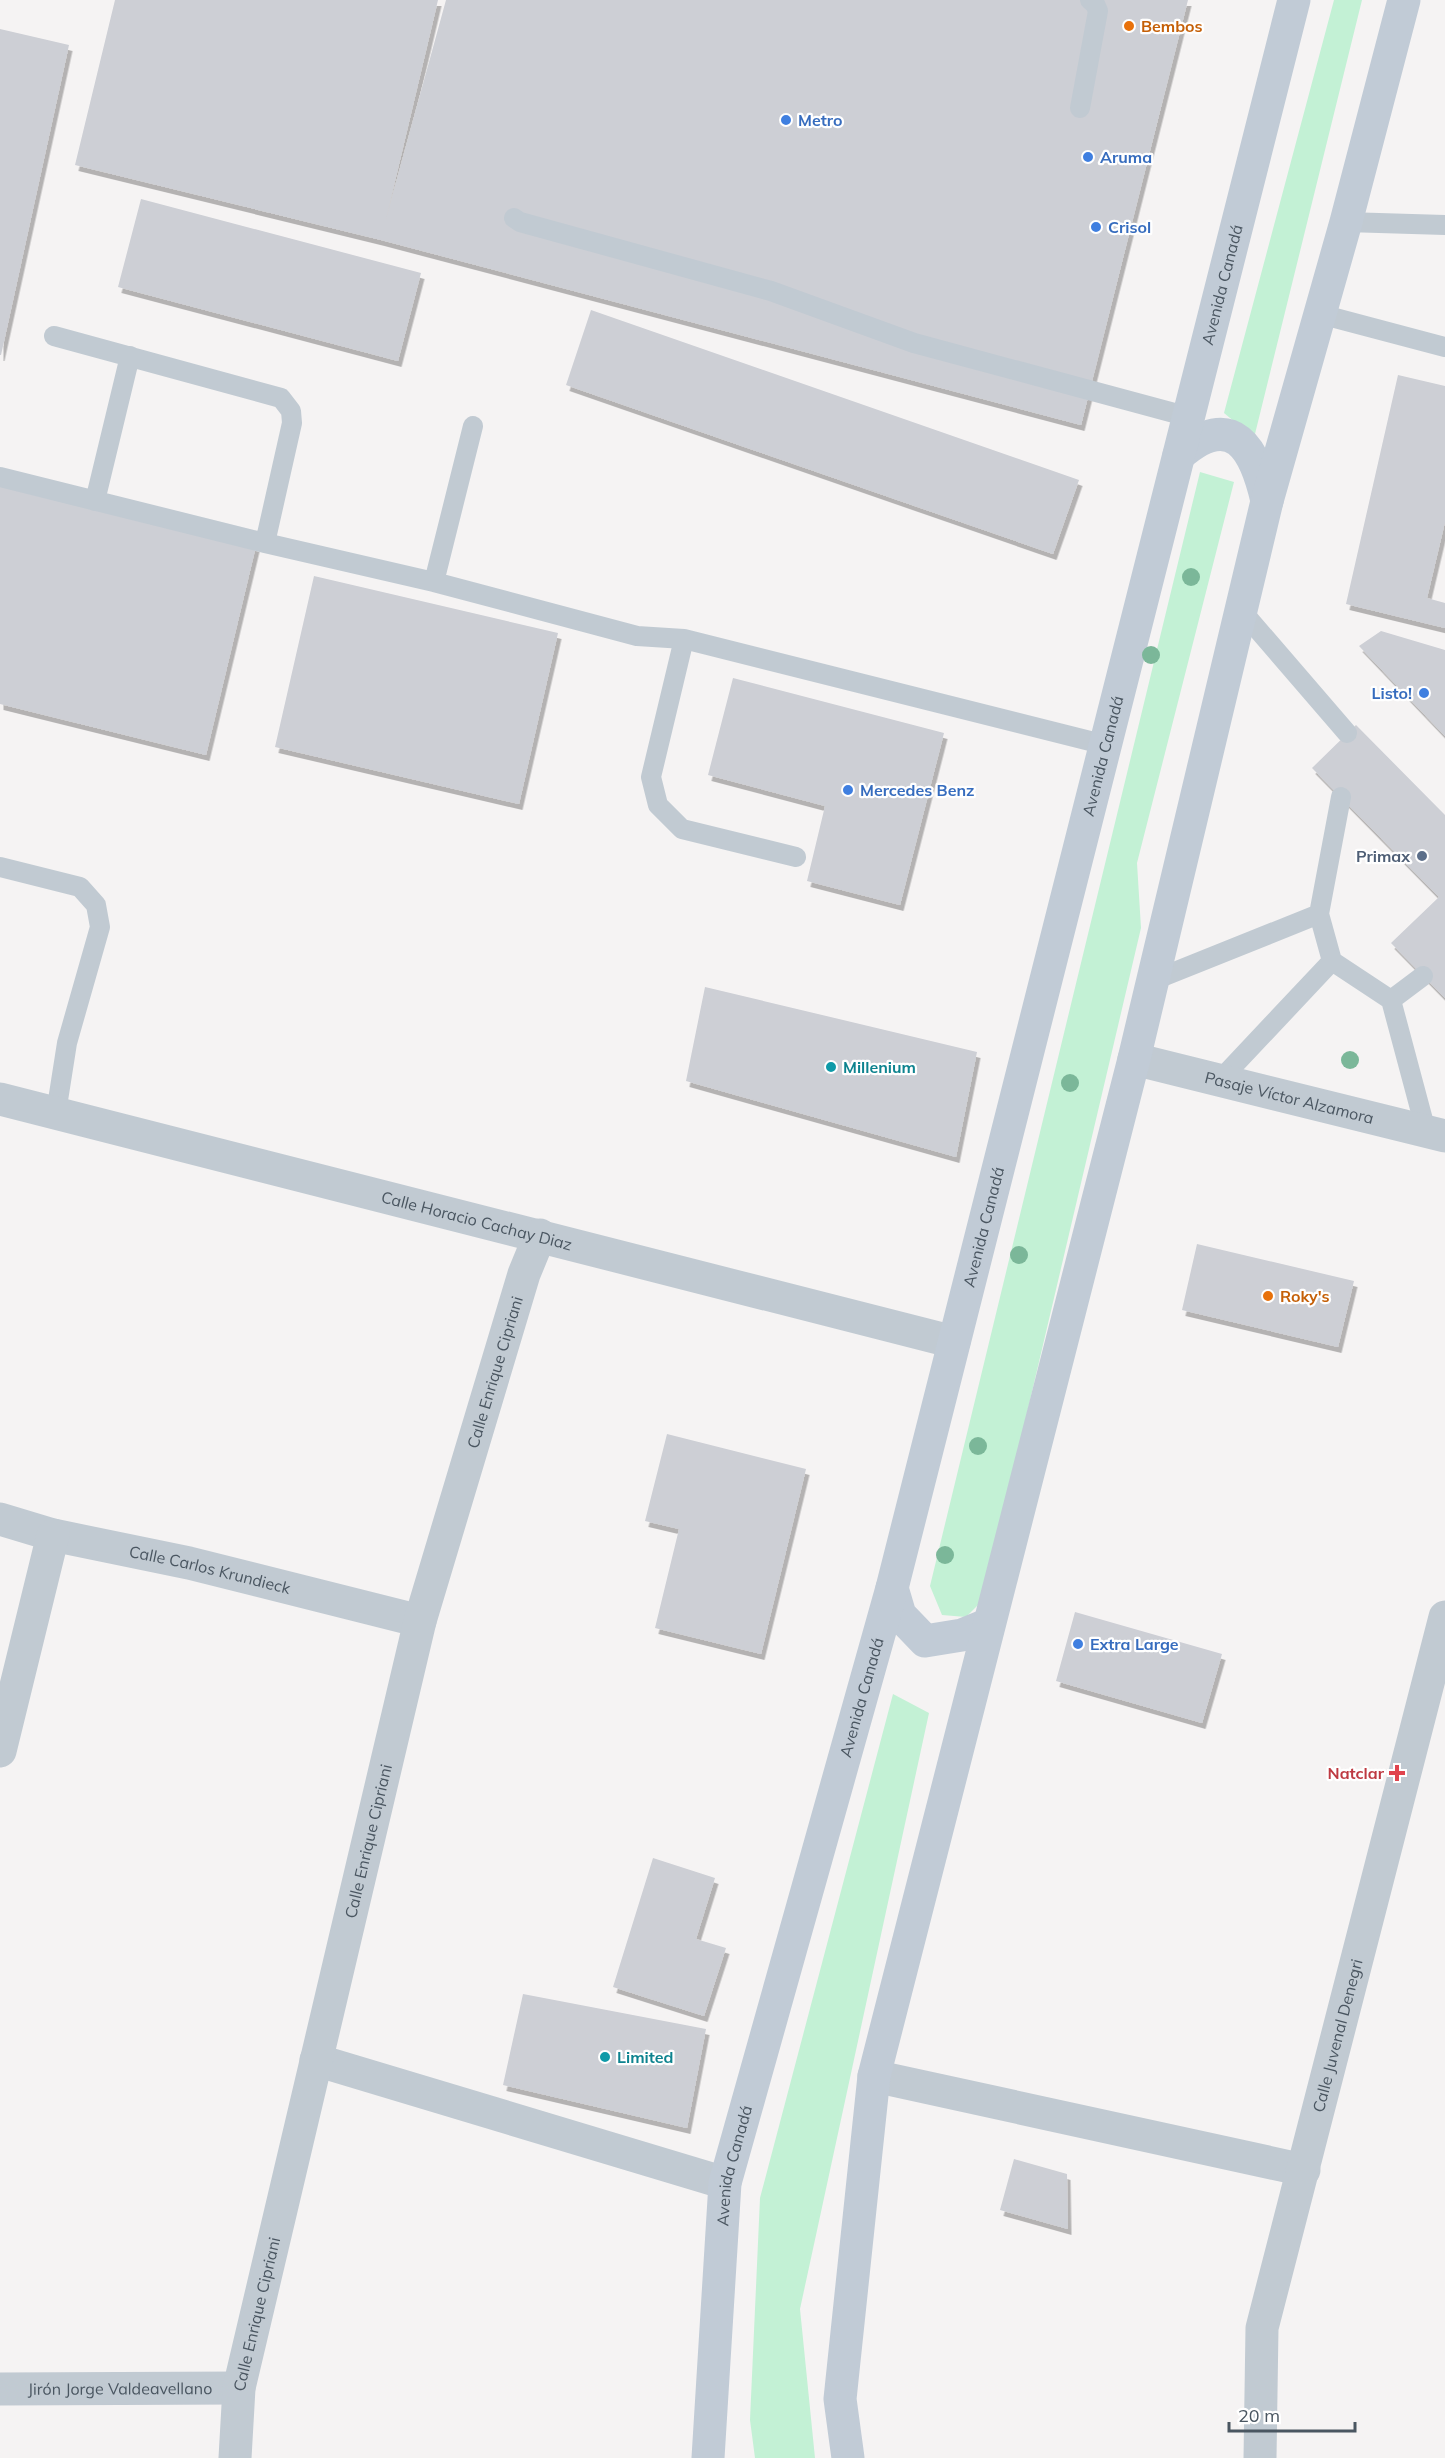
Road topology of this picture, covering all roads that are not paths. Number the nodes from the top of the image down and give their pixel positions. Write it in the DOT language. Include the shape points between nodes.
graph roads {
  1 [pos="1090,0"];
  2 [pos="1294,0"];
  3 [pos="1404,0"];
  4 [pos="1080,108"];
  5 [pos="514,218"];
  6 [pos="1346,222"];
  7 [pos="1445,225"];
  8 [pos="1320,314"];
  9 [pos="54,336"];
  10 [pos="1445,347"];
  11 [pos="129,356"];
  12 [pos="1189,417"];
  13 [pos="473,426"];
  14 [pos="1179,455"];
  15 [pos="0,477"];
  16 [pos="95,501"];
  17 [pos="1268,501"];
  18 [pos="265,543"];
  19 [pos="434,582"];
  20 [pos="1241,610"];
  21 [pos="684,639"];
  22 [pos="1347,733"];
  23 [pos="1106,745"];
  24 [pos="1341,797"];
  25 [pos="795,857"];
  26 [pos="0,867"];
  27 [pos="1319,914"];
  28 [pos="1332,962"];
  29 [pos="1423,976"];
  30 [pos="1152,981"];
  31 [pos="1391,1000"];
  32 [pos="1134,1059"];
  33 [pos="1220,1080"];
  34 [pos="0,1099"];
  35 [pos="56,1113"];
  36 [pos="1435,1133"];
  37 [pos="540,1235"];
  38 [pos="954,1342"];
  39 [pos="0,1519"];
  40 [pos="53,1535"];
  41 [pos="892,1588"];
  42 [pos="1445,1617"];
  43 [pos="420,1621"];
  44 [pos="989,1624"];
  45 [pos="1438,1676"];
  46 [pos="0,1751"];
  47 [pos="316,2060"];
  48 [pos="874,2076"];
  49 [pos="1304,2170"];
  50 [pos="725,2183"];
  51 [pos="239,2388"];
  52 [pos="0,2389"];
  53 [pos="235,2458"];
  54 [pos="708,2458"];
  55 [pos="848,2458"];
  56 [pos="1260,2458"];
  1 -- 4 [label="lane" via="1098,11"];
  2 -- 12 [label="main road, Avenida Canadá"];
  3 -- 6 [label="main road"];
  5 -- 12 [label="lane" via="771,291 914,343"];
  6 -- 7 [label="lane"];
  6 -- 8 [label="main road"];
  8 -- 10 [label="lane"];
  8 -- 17 [label="main road"];
  9 -- 11 [label="lane"];
  11 -- 16 [label="lane"];
  11 -- 18 [label="lane" via="281,398 291,411"];
  12 -- 14 [label="main road, Avenida Canadá"];
  13 -- 19 [label="lane"];
  14 -- 17 [label="main road" via="1203,438 1235,438 1250,452"];
  14 -- 23 [label="main road, Avenida Canadá"];
  15 -- 16 [label="lane"];
  16 -- 18 [label="lane"];
  17 -- 20 [label="main road"];
  18 -- 19 [label="lane"];
  19 -- 21 [label="lane" via="637,636"];
  20 -- 22 [label="lane"];
  20 -- 30 [label="main road"];
  21 -- 23 [label="lane"];
  21 -- 25 [label="lane" via="651,777 658,805 682,829"];
  23 -- 38 [label="main road, Avenida Canadá"];
  24 -- 27 [label="lane"];
  26 -- 35 [label="lane" via="80,887 96,904 100,927 67,1043"];
  27 -- 28 [label="lane"];
  27 -- 30 [label="lane"];
  28 -- 31 [label="lane"];
  28 -- 33 [label="lane"];
  29 -- 31 [label="lane"];
  30 -- 32 [label="main road"];
  31 -- 36 [label="lane"];
  32 -- 33 [label="street, Pasaje Víctor Alzamora"];
  32 -- 44 [label="main road"];
  33 -- 36 [label="street, Pasaje Víctor Alzamora"];
  34 -- 35 [label="street, Calle Horacio Cachay Diaz"];
  35 -- 37 [label="street, Calle Horacio Cachay Diaz"];
  37 -- 38 [label="street, Calle Horacio Cachay Diaz"];
  37 -- 43 [label="street, Calle Enrique Cipriani" via="524,1274"];
  38 -- 41 [label="main road, Avenida Canadá"];
  39 -- 40 [label="street, Calle Carlos Krundieck"];
  40 -- 43 [label="street, Calle Carlos Krundieck" via="189,1563"];
  40 -- 46 [label="street"];
  41 -- 44 [label="main road" via="900,1615 925,1641 962,1635"];
  41 -- 50 [label="main road, Avenida Canadá"];
  42 -- 45 [label="street, Calle Juvenal Denegri"];
  43 -- 47 [label="street, Calle Enrique Cipriani"];
  44 -- 48 [label="main road"];
  45 -- 49 [label="street, Calle Juvenal Denegri"];
  47 -- 50 [label="street"];
  47 -- 51 [label="street, Calle Enrique Cipriani"];
  48 -- 49 [label="street"];
  48 -- 55 [label="main road" via="840,2399"];
  49 -- 56 [label="street, Calle Juvenal Denegri" via="1262,2328"];
  50 -- 54 [label="main road, Avenida Canadá"];
  51 -- 52 [label="street, Jirón Jorge Valdeavellano"];
  51 -- 53 [label="street, Calle Enrique Cipriani"];
}
